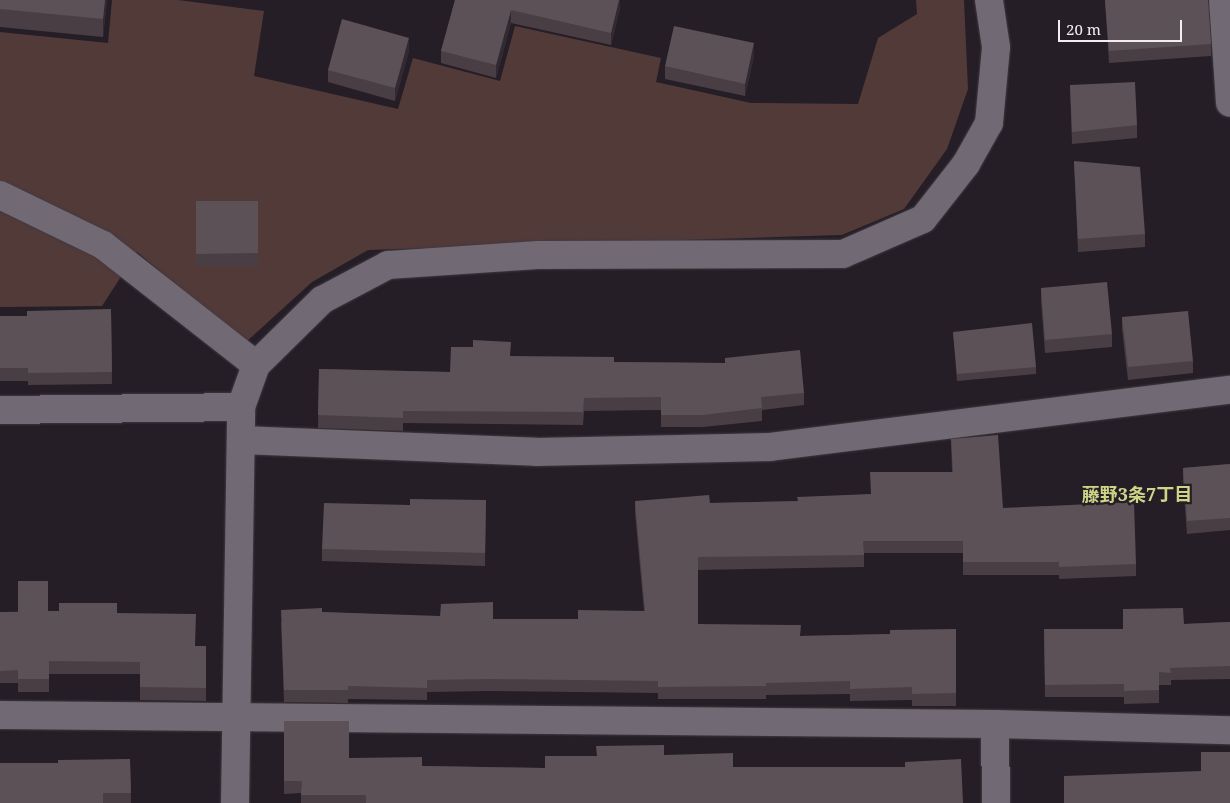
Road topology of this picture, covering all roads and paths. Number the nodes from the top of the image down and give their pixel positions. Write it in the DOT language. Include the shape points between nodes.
graph roads {
  1 [pos="990,0"];
  2 [pos="1224,0"];
  3 [pos="1230,102"];
  4 [pos="0,195"];
  5 [pos="256,365"];
  6 [pos="1230,390"];
  7 [pos="241,407"];
  8 [pos="0,410"];
  9 [pos="241,440"];
  10 [pos="0,715"];
  11 [pos="235,716"];
  12 [pos="995,724"];
  13 [pos="1230,730"];
  14 [pos="235,803"];
  15 [pos="996,803"];
  1 -- 5 [label="street" via="996,47 989,123 966,164 923,218 843,254 538,254 388,265 322,300"];
  2 -- 3 [label="street"];
  4 -- 5 [label="street" via="103,245"];
  5 -- 7 [label="street"];
  6 -- 9 [label="street" via="770,447 536,452"];
  7 -- 8 [label="street"];
  7 -- 9 [label="street"];
  9 -- 11 [label="street"];
  10 -- 11 [label="street"];
  11 -- 12 [label="street"];
  11 -- 14 [label="street"];
  12 -- 13 [label="street"];
  12 -- 15 [label="street"];
}
